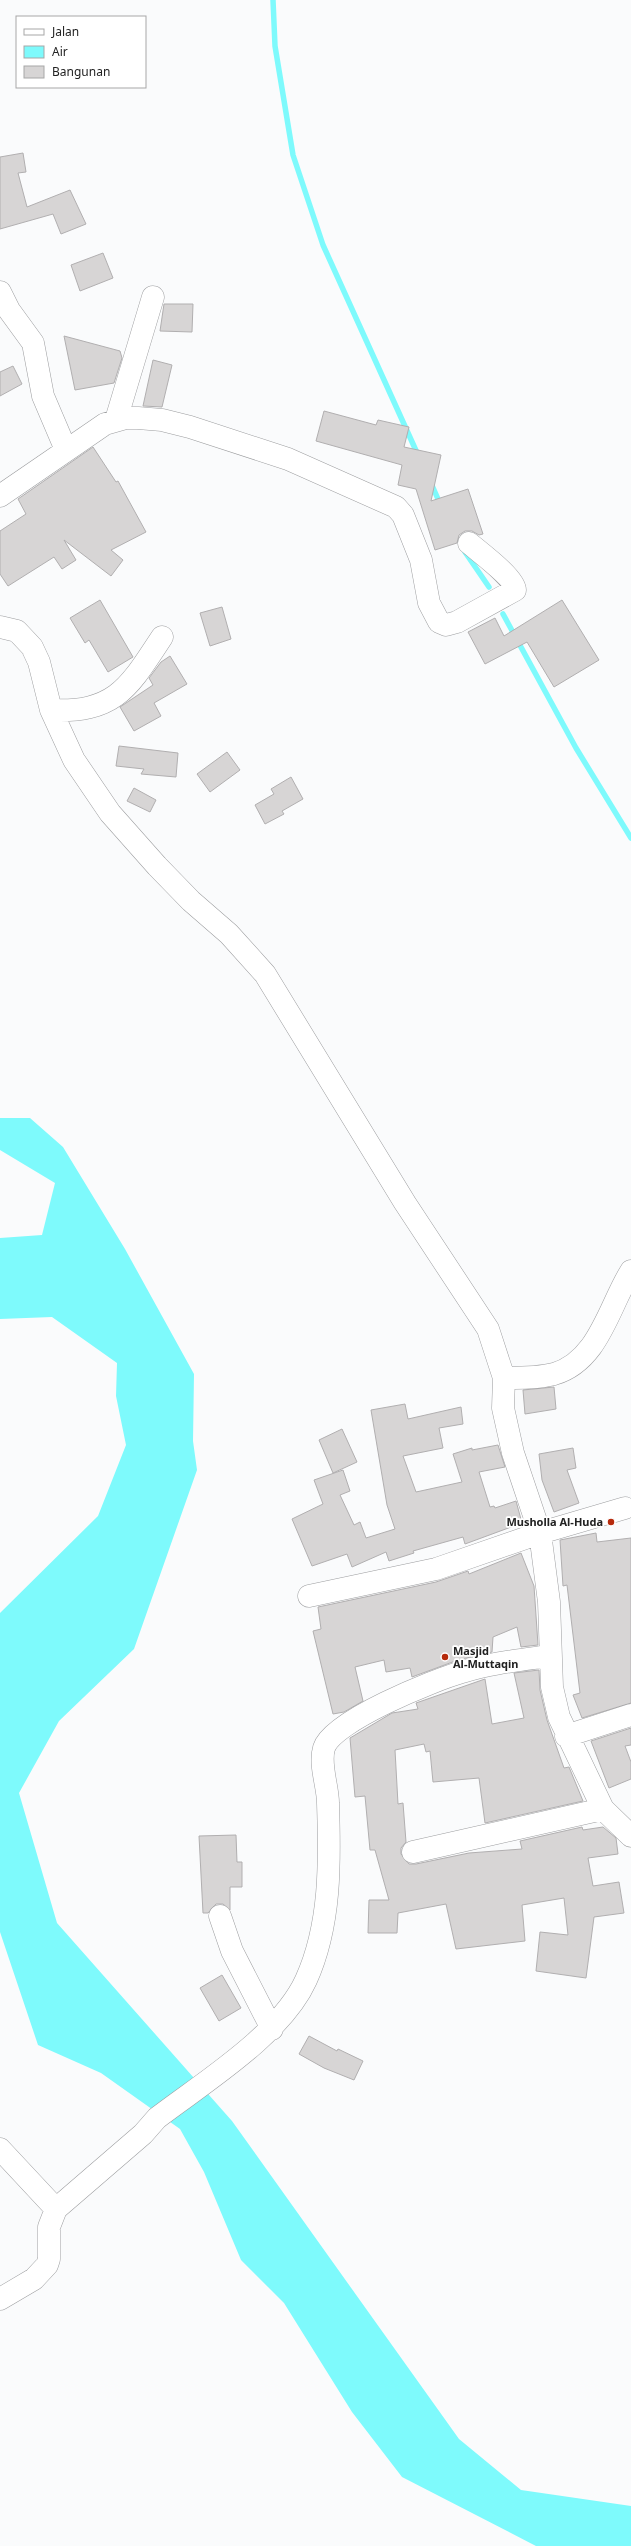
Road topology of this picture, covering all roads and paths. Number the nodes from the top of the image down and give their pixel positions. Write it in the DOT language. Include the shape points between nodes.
graph roads {
  1 [pos="0,292"];
  2 [pos="153,297"];
  3 [pos="116,420"];
  4 [pos="66,450"];
  5 [pos="0,496"];
  6 [pos="468,543"];
  7 [pos="0,627"];
  8 [pos="162,637"];
  9 [pos="51,710"];
  10 [pos="631,1271"];
  11 [pos="504,1378"];
  12 [pos="625,1508"];
  13 [pos="540,1533"];
  14 [pos="309,1596"];
  15 [pos="550,1656"];
  16 [pos="631,1715"];
  17 [pos="566,1736"];
  18 [pos="603,1809"];
  19 [pos="631,1836"];
  20 [pos="413,1852"];
  21 [pos="220,1916"];
  22 [pos="272,2029"];
  23 [pos="0,2149"];
  24 [pos="56,2209"];
  25 [pos="0,2299"];
  1 -- 4 [label="street" via="9,310 33,343 43,396"];
  2 -- 3 [label="street"];
  3 -- 4 [label="street" via="93,431"];
  3 -- 6 [label="street" via="162,420 190,427 316,469 362,494 396,507 403,515 421,560 433,613 439,622 446,625 457,622 515,590 514,584"];
  4 -- 5 [label="street"];
  7 -- 9 [label="street" via="17,631 29,642 39,662"];
  8 -- 9 [label="street" via="134,680 116,696 89,709"];
  9 -- 11 [label="street" via="74,760 110,813 157,866 191,901 229,934 265,974 405,1203 480,1314 495,1345"];
  10 -- 11 [label="street" via="591,1348 580,1359 555,1374"];
  11 -- 13 [label="street" via="505,1419 513,1453"];
  12 -- 13 [label="street"];
  13 -- 14 [label="street" via="436,1569"];
  13 -- 15 [label="street" via="549,1602"];
  15 -- 17 [label="street" via="552,1687"];
  15 -- 22 [label="street" via="500,1663 462,1672 416,1688 351,1723 326,1743 323,1757 328,1801 326,1912 306,1982"];
  16 -- 17 [label="street"];
  17 -- 18 [label="street"];
  18 -- 19 [label="street"];
  18 -- 20 [label="street"];
  21 -- 22 [label="street" via="232,1951"];
  22 -- 24 [label="street" via="157,2118 143,2134"];
  23 -- 24 [label="street"];
  24 -- 25 [label="street" via="49,2227 47,2266 34,2278"];
}
